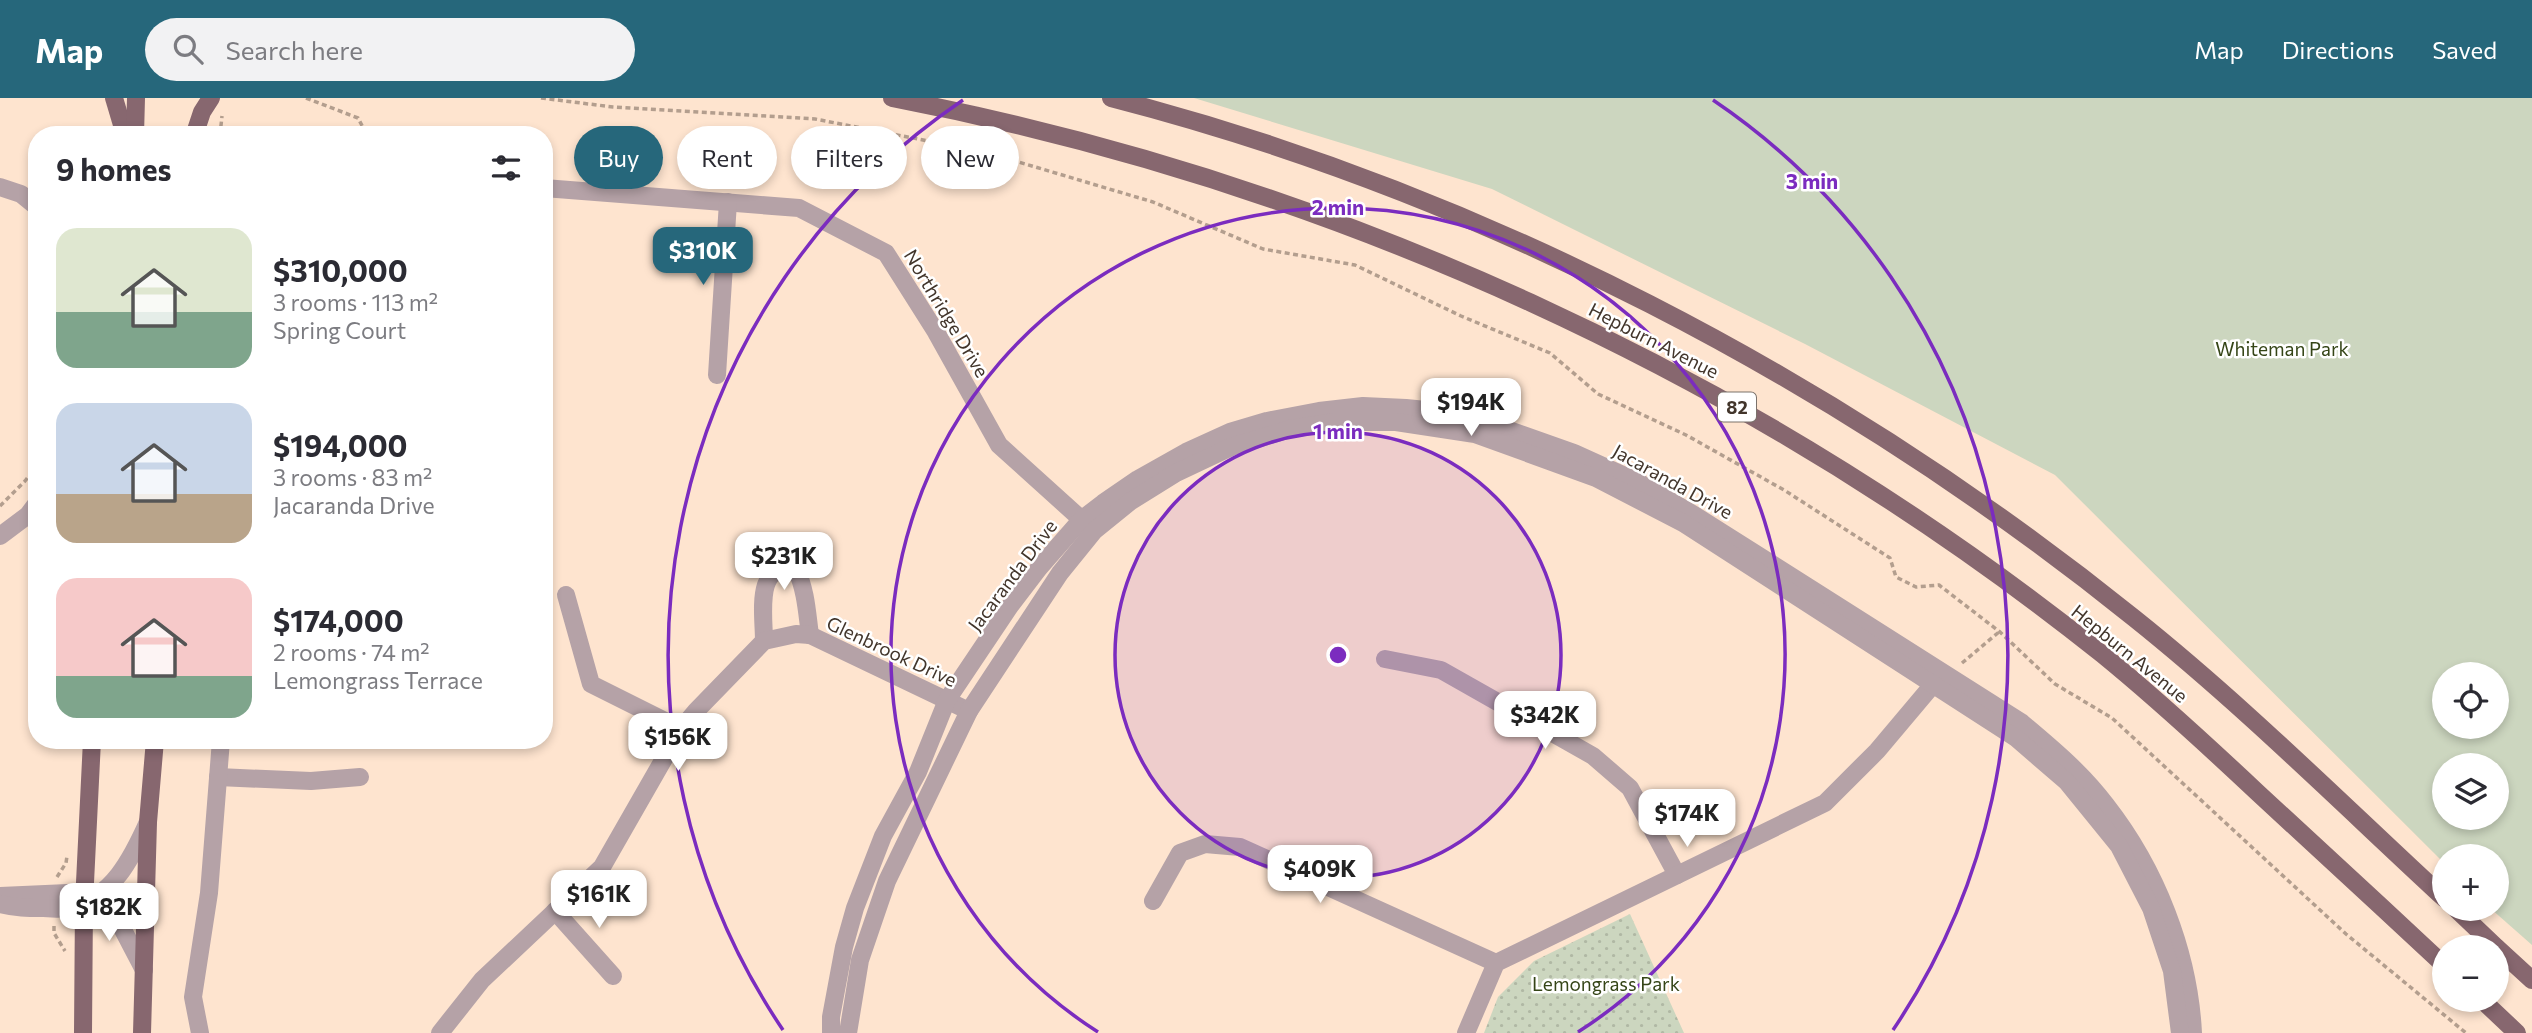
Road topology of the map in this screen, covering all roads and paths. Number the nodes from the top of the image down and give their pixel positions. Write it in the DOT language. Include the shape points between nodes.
graph roads {
  1 [pos="114,98"];
  2 [pos="136,98"];
  3 [pos="194,98"];
  4 [pos="211,98"];
  5 [pos="306,98"];
  6 [pos="892,98"];
  7 [pos="1111,98"];
  8 [pos="122,126"];
  9 [pos="135,126"];
  10 [pos="195,126"];
  11 [pos="198,126"];
  12 [pos="362,126"];
  13 [pos="0,187"];
  14 [pos="553,189"];
  15 [pos="28,199"];
  16 [pos="728,202"];
  17 [pos="717,375"];
  18 [pos="28,477"];
  19 [pos="0,506"];
  20 [pos="28,514"];
  21 [pos="1088,526"];
  22 [pos="0,536"];
  23 [pos="566,595"];
  24 [pos="2000,632"];
  25 [pos="810,635"];
  26 [pos="764,640"];
  27 [pos="1385,659"];
  28 [pos="1938,679"];
  29 [pos="947,700"];
  30 [pos="969,711"];
  31 [pos="681,729"];
  32 [pos="92,749"];
  33 [pos="154,749"];
  34 [pos="220,749"];
  35 [pos="218,777"];
  36 [pos="360,777"];
  37 [pos="148,822"];
  38 [pos="1677,875"];
  39 [pos="2432,887"];
  40 [pos="0,896"];
  41 [pos="1153,901"];
  42 [pos="0,904"];
  43 [pos="84,904"];
  44 [pos="555,911"];
  45 [pos="2469,921"];
  46 [pos="2484,935"];
  47 [pos="2432,954"];
  48 [pos="2509,958"];
  49 [pos="1496,963"];
  50 [pos="144,970"];
  51 [pos="613,976"];
  52 [pos="2532,980"];
  53 [pos="2495,1012"];
  54 [pos="83,1033"];
  55 [pos="142,1033"];
  56 [pos="200,1033"];
  57 [pos="440,1033"];
  58 [pos="831,1033"];
  59 [pos="848,1033"];
  60 [pos="1466,1033"];
  61 [pos="2180,1033"];
  62 [pos="2193,1033"];
  63 [pos="2518,1033"];
  1 -- 8 [label="main road"];
  2 -- 9 [label="main road"];
  3 -- 10 [label="main road"];
  4 -- 11 [label="main road"];
  5 -- 12 [label="path" via="358,118"];
  6 -- 47 [label="main road, Hepburn Avenue / 82" via="1110,148 1357,229 1583,326 1746,412 1965,551 2103,655 2169,710"];
  7 -- 39 [label="main road, Hepburn Avenue / 82" via="1291,153 1467,220 1694,328 1846,415 1993,512 2133,617"];
  13 -- 15 [label="street"];
  14 -- 16 [label="street, Northridge Drive"];
  16 -- 17 [label="street"];
  16 -- 21 [label="street, Northridge Drive" via="799,208 886,253 999,445"];
  18 -- 19 [label="path"];
  20 -- 22 [label="street"];
  21 -- 28 [label="street, Jacaranda Drive" via="1176,473 1231,447 1290,429 1335,422 1396,422 1475,434 1596,478 1683,523"];
  21 -- 29 [label="street, Jacaranda Drive" via="1018,597"];
  21 -- 30 [label="street, Jacaranda Drive"];
  23 -- 31 [label="street" via="591,684"];
  24 -- 28 [label="path" via="1954,672"];
  25 -- 26 [label="street, Glenbrook Drive"];
  25 -- 26 [label="street" via="796,569 783,567 770,574 765,586"];
  25 -- 29 [label="street, Glenbrook Drive"];
  26 -- 31 [label="street"];
  27 -- 38 [label="street" via="1441,670 1593,756 1630,788"];
  28 -- 38 [label="street" via="1825,803"];
  28 -- 61 [label="street, Jacaranda Drive" via="2067,782 2119,846 2151,908 2172,971"];
  28 -- 62 [label="street, Jacaranda Drive" via="2021,722 2061,755 2107,805 2140,858 2171,925 2185,971"];
  29 -- 30 [label="street, Glenbrook Drive"];
  29 -- 58 [label="street, Jacaranda Drive" via="918,772 883,836 855,908 836,988"];
  30 -- 59 [label="street, Jacaranda Drive" via="887,881 859,960"];
  31 -- 44 [label="street" via="602,867"];
  32 -- 43 [label="main road"];
  33 -- 37 [label="main road"];
  34 -- 35 [label="street"];
  35 -- 36 [label="street"];
  35 -- 56 [label="street" via="209,893 193,997"];
  37 -- 43 [label="street" via="113,883"];
  37 -- 50 [label="main road"];
  38 -- 49 [label="street"];
  40 -- 43 [label="street" via="68,893"];
  41 -- 49 [label="street" via="1180,853 1205,844 1240,847"];
  42 -- 43 [label="street" via="68,909"];
  43 -- 50 [label="street" via="121,926"];
  43 -- 54 [label="main road"];
  44 -- 51 [label="street"];
  44 -- 57 [label="street" via="482,980"];
  45 -- 46 [label="main road"];
  48 -- 52 [label="main road"];
  49 -- 60 [label="street"];
  50 -- 55 [label="main road"];
  53 -- 63 [label="main road"];
}
